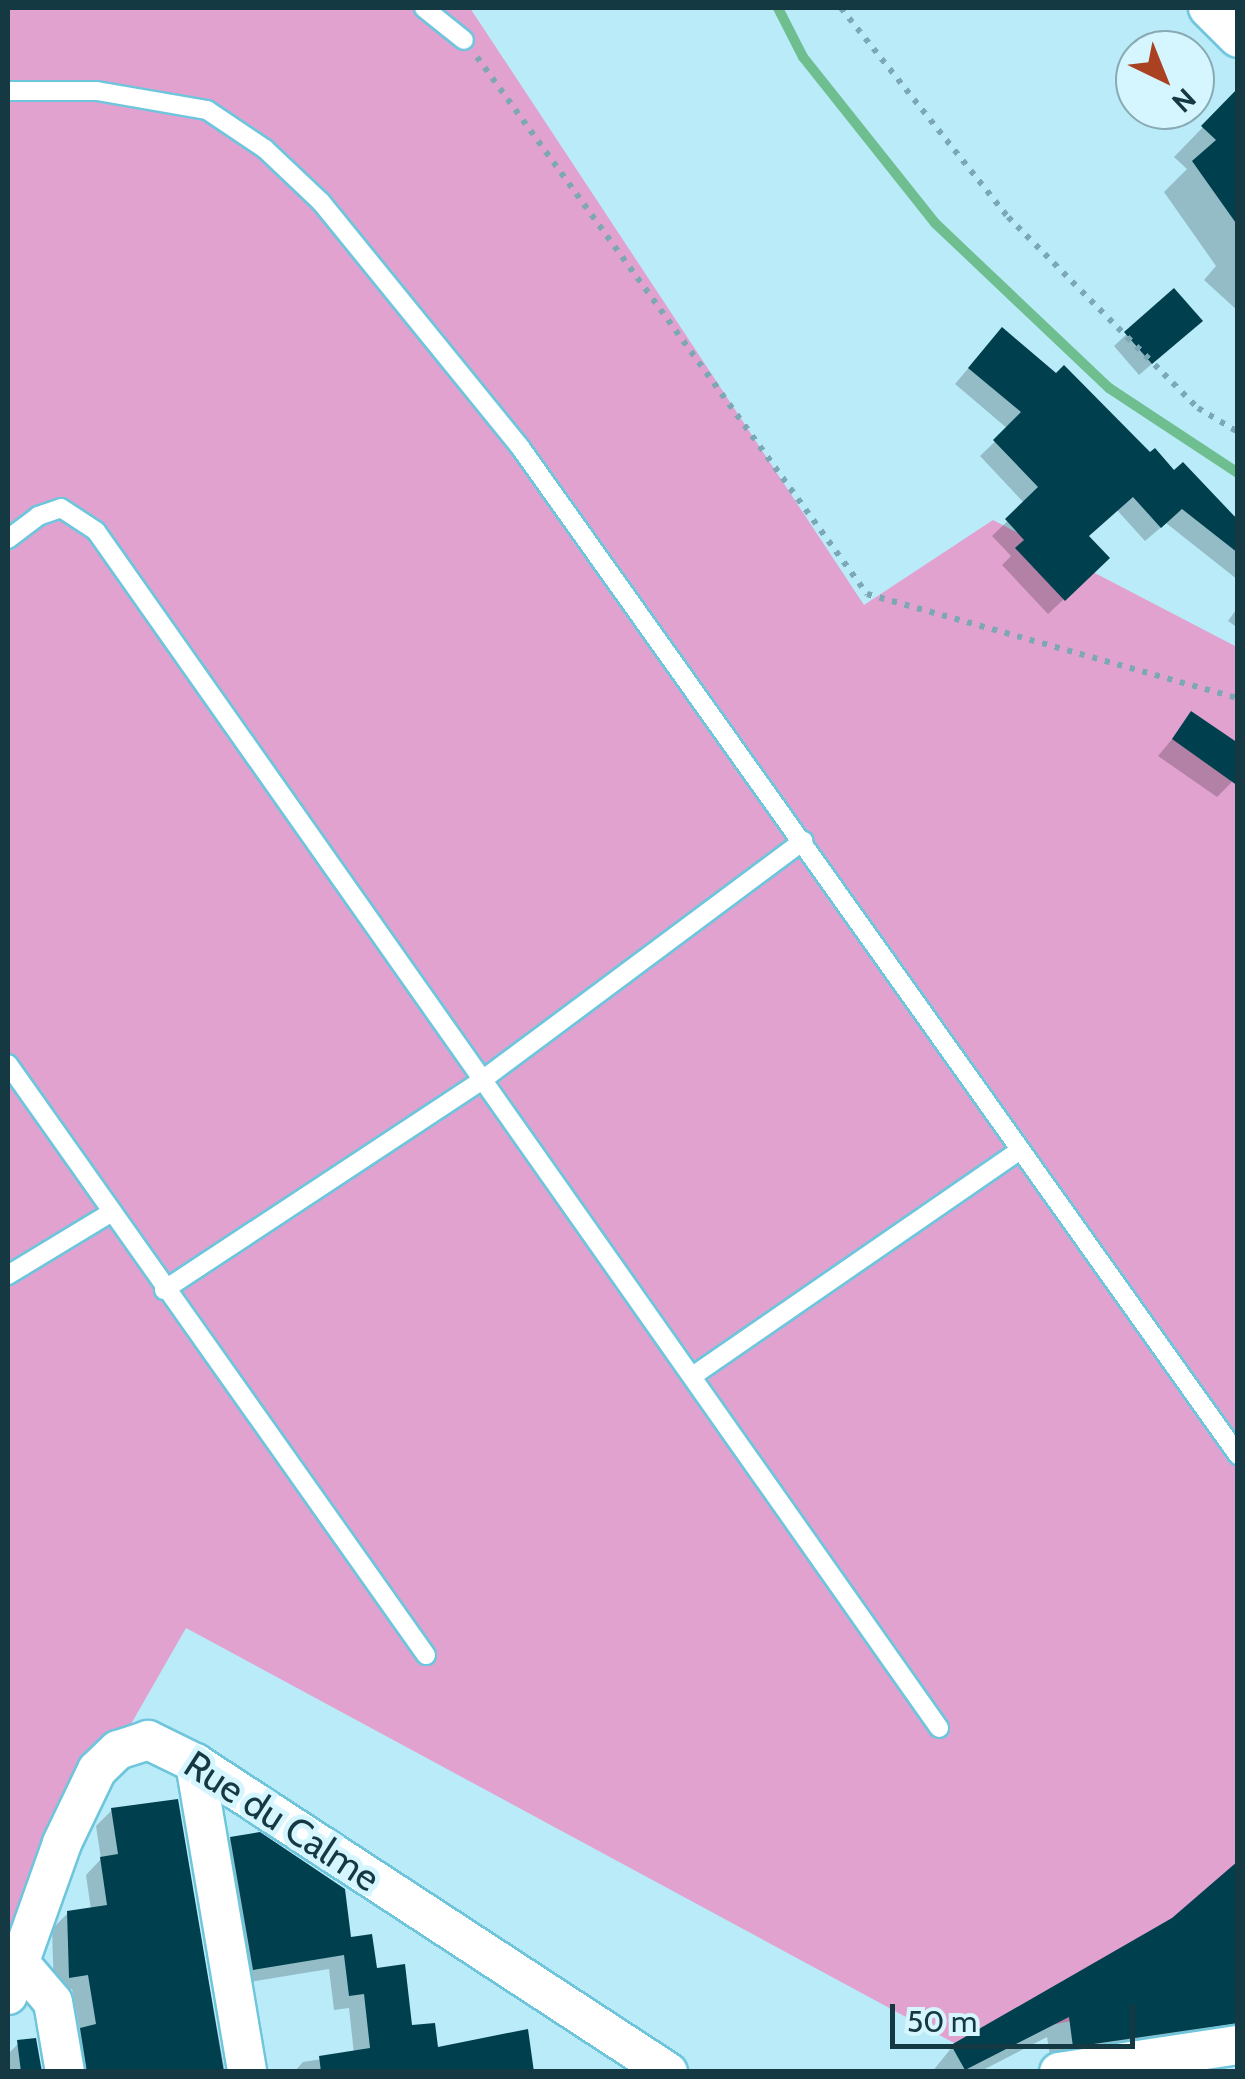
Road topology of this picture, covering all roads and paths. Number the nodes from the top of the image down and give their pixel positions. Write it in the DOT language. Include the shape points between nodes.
graph roads {
  1 [pos="424,8"];
  2 [pos="841,8"];
  3 [pos="1208,8"];
  4 [pos="1238,38"];
  5 [pos="464,40"];
  6 [pos="8,92"];
  7 [pos="1238,432"];
  8 [pos="8,540"];
  9 [pos="1238,698"];
  10 [pos="804,842"];
  11 [pos="8,1064"];
  12 [pos="486,1078"];
  13 [pos="1019,1150"];
  14 [pos="112,1212"];
  15 [pos="8,1276"];
  16 [pos="164,1290"];
  17 [pos="694,1375"];
  18 [pos="1238,1455"];
  19 [pos="426,1654"];
  20 [pos="939,1728"];
  21 [pos="195,1763"];
  22 [pos="14,1979"];
  23 [pos="1238,2045"];
  24 [pos="65,2072"];
  25 [pos="247,2072"];
  26 [pos="668,2072"];
  27 [pos="1060,2072"];
  1 -- 5 [label="lane"];
  2 -- 7 [label="path" via="1008,217 1198,408"];
  3 -- 4 [label="street"];
  5 -- 9 [label="path" via="867,594"];
  6 -- 10 [label="lane" via="97,90 207,110 293,175 396,290 520,446"];
  8 -- 12 [label="lane" via="38,516 61,508 96,530"];
  10 -- 12 [label="lane"];
  10 -- 13 [label="lane"];
  11 -- 14 [label="lane"];
  12 -- 16 [label="lane"];
  12 -- 17 [label="lane"];
  13 -- 17 [label="lane"];
  13 -- 18 [label="lane"];
  14 -- 15 [label="lane"];
  14 -- 16 [label="lane"];
  16 -- 19 [label="lane"];
  17 -- 20 [label="lane"];
  21 -- 22 [label="street, Rue du Calme" via="148,1740 118,1750 97,1770 62,1843"];
  21 -- 25 [label="street"];
  21 -- 26 [label="street, Rue du Calme"];
  22 -- 24 [label="street" via="53,2002"];
  23 -- 27 [label="street"];
}
